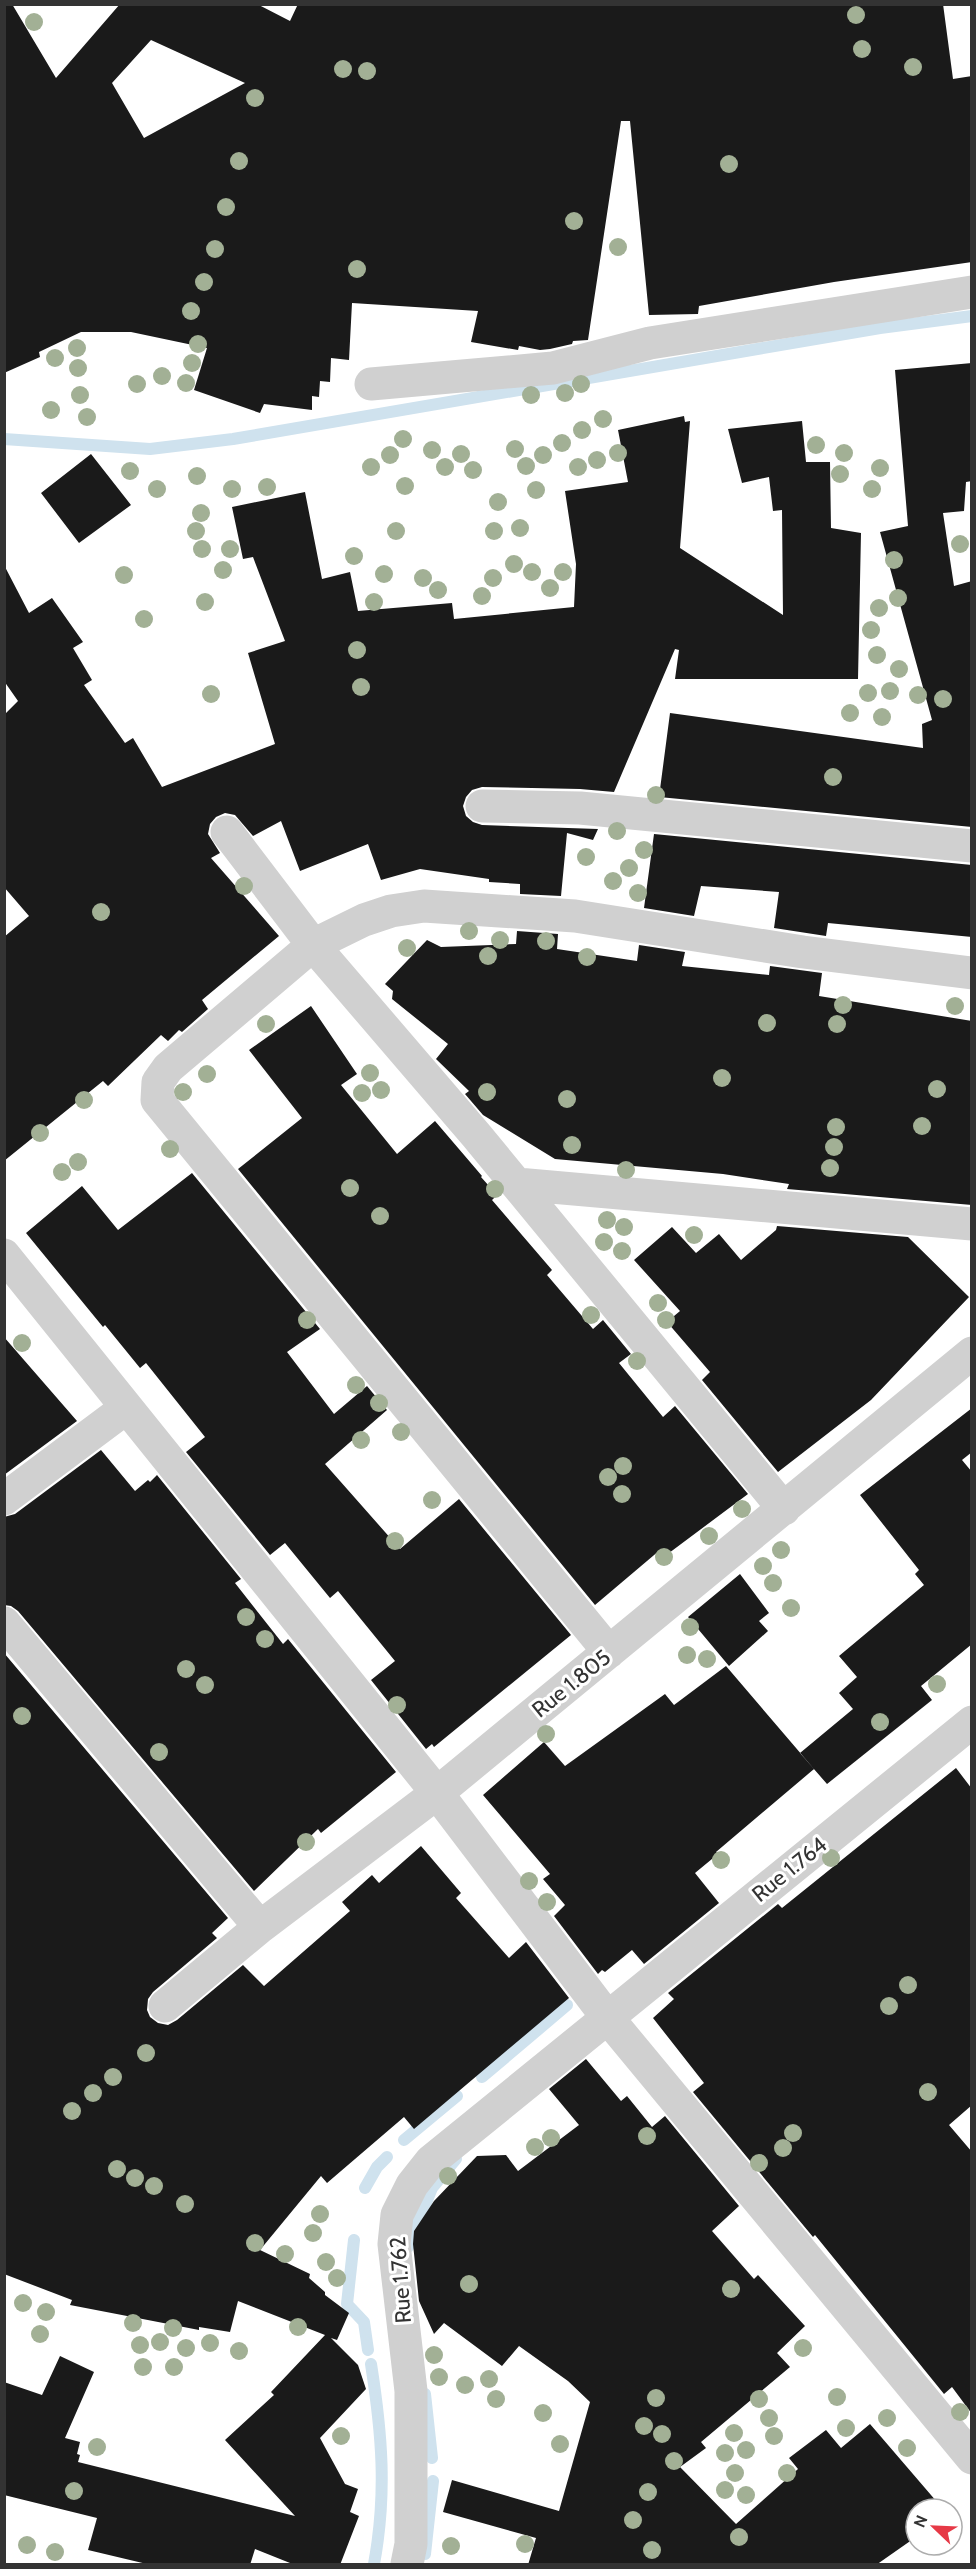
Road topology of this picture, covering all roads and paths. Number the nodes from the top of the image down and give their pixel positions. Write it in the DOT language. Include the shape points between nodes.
graph roads {
  1 [pos="972,292"];
  2 [pos="371,384"];
  3 [pos="482,806"];
  4 [pos="227,832"];
  5 [pos="972,846"];
  6 [pos="314,945"];
  7 [pos="972,973"];
  8 [pos="517,1184"];
  9 [pos="972,1224"];
  10 [pos="4,1255"];
  11 [pos="972,1353"];
  12 [pos="126,1408"];
  13 [pos="4,1499"];
  14 [pos="784,1509"];
  15 [pos="4,1623"];
  16 [pos="609,1652"];
  17 [pos="972,1722"];
  18 [pos="437,1793"];
  19 [pos="260,1927"];
  20 [pos="165,2006"];
  21 [pos="607,2017"];
  22 [pos="972,2458"];
  23 [pos="407,2565"];
  1 -- 2 [label="street" via="650,343 553,368"];
  3 -- 5 [label="street" via="580,808"];
  4 -- 6 [label="street"];
  6 -- 7 [label="street" via="364,920 423,906 575,916 803,952"];
  6 -- 8 [label="street"];
  6 -- 16 [label="street" via="168,1068 158,1082 157,1100"];
  8 -- 9 [label="street"];
  8 -- 14 [label="street"];
  10 -- 12 [label="street"];
  11 -- 14 [label="street, Rue 1.805"];
  12 -- 13 [label="street"];
  12 -- 18 [label="street"];
  14 -- 16 [label="street, Rue 1.805"];
  15 -- 19 [label="street"];
  16 -- 18 [label="street, Rue 1.805"];
  17 -- 21 [label="street, Rue 1.764"];
  18 -- 19 [label="street, Rue 1.805"];
  18 -- 21 [label="street"];
  19 -- 20 [label="street, Rue 1.805"];
  21 -- 22 [label="street"];
  21 -- 23 [label="street, Rue 1.762" via="431,2161 412,2185 397,2215 394,2244 411,2391 411,2544"];
}
